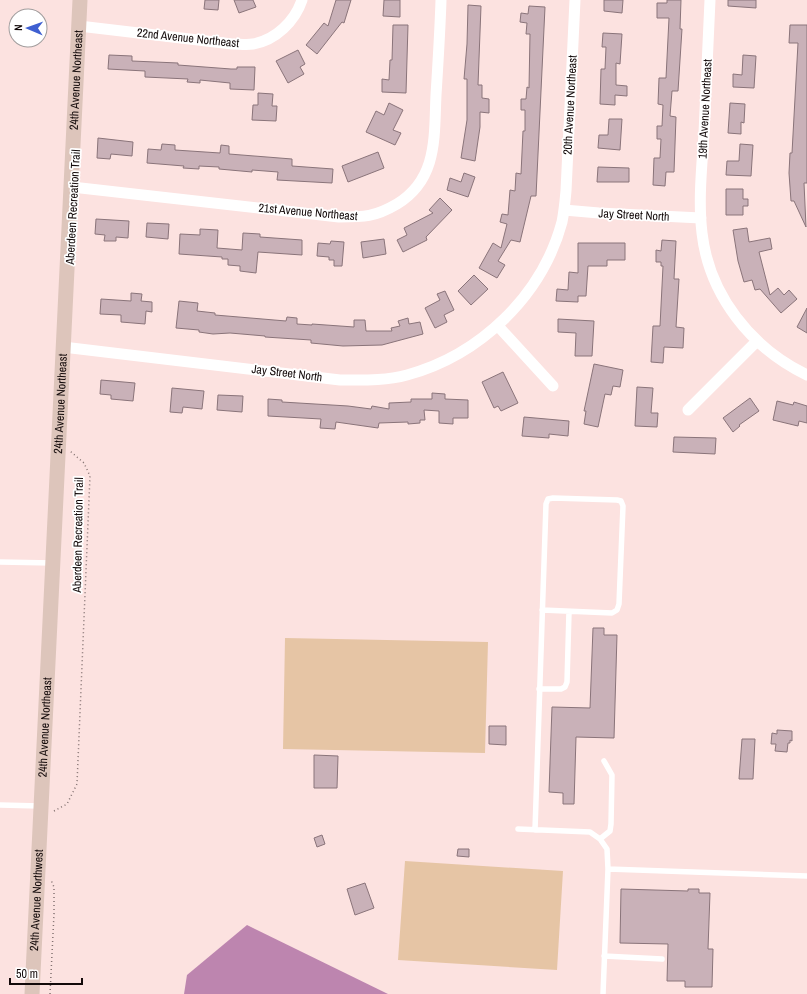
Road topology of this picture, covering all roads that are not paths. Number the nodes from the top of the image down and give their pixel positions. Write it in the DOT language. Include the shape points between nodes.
graph roads {
  1 [pos="80,0"];
  2 [pos="302,0"];
  3 [pos="441,0"];
  4 [pos="574,0"];
  5 [pos="710,0"];
  6 [pos="79,26"];
  7 [pos="72,187"];
  8 [pos="564,210"];
  9 [pos="701,218"];
  10 [pos="498,326"];
  11 [pos="757,341"];
  12 [pos="63,347"];
  13 [pos="807,375"];
  14 [pos="553,386"];
  15 [pos="688,410"];
  16 [pos="0,562"];
  17 [pos="53,563"];
  18 [pos="542,610"];
  19 [pos="569,612"];
  20 [pos="539,689"];
  21 [pos="604,761"];
  22 [pos="0,805"];
  23 [pos="47,809"];
  24 [pos="518,829"];
  25 [pos="535,830"];
  26 [pos="600,839"];
  27 [pos="608,869"];
  28 [pos="807,876"];
  29 [pos="604,956"];
  30 [pos="662,959"];
  31 [pos="32,994"];
  32 [pos="603,994"];
  1 -- 6 [label="main road, 24th Avenue Northeast"];
  2 -- 6 [label="street, 22nd Avenue Northeast" via="292,20 283,29 253,44 232,44"];
  3 -- 7 [label="street, 21st Avenue Northeast" via="431,159 415,190 384,212 363,217 339,217"];
  4 -- 8 [label="street, 20th Avenue Northeast"];
  5 -- 9 [label="street, 19th Avenue Northeast"];
  6 -- 7 [label="main road, 24th Avenue Northeast"];
  7 -- 12 [label="main road, 24th Avenue Northeast"];
  8 -- 9 [label="street, Jay Street North"];
  8 -- 10 [label="street, Jay Street North" via="553,247 537,278 518,305"];
  9 -- 11 [label="street" via="702,235 717,285 724,300"];
  10 -- 12 [label="street, Jay Street North" via="467,348 431,367 399,377 366,380 340,380"];
  10 -- 14 [label="street"];
  11 -- 13 [label="street" via="782,361"];
  11 -- 15 [label="street"];
  12 -- 17 [label="main road, 24th Avenue Northeast"];
  16 -- 17 [label="lane"];
  17 -- 23 [label="main road, 24th Avenue Northeast"];
  18 -- 19 [label="lane"];
  18 -- 19 [label="lane" via="548,499 621,501 624,506 617,610 612,613"];
  18 -- 20 [label="lane"];
  19 -- 20 [label="lane" via="565,687"];
  20 -- 25 [label="lane"];
  21 -- 26 [label="lane" via="612,775 611,824 610,831"];
  22 -- 23 [label="lane"];
  23 -- 31 [label="main road, 24th Avenue Northwest"];
  24 -- 25 [label="lane"];
  25 -- 26 [label="lane" via="590,832"];
  26 -- 27 [label="lane" via="607,849"];
  27 -- 28 [label="lane"];
  27 -- 29 [label="lane"];
  29 -- 30 [label="lane"];
  29 -- 32 [label="lane"];
}
